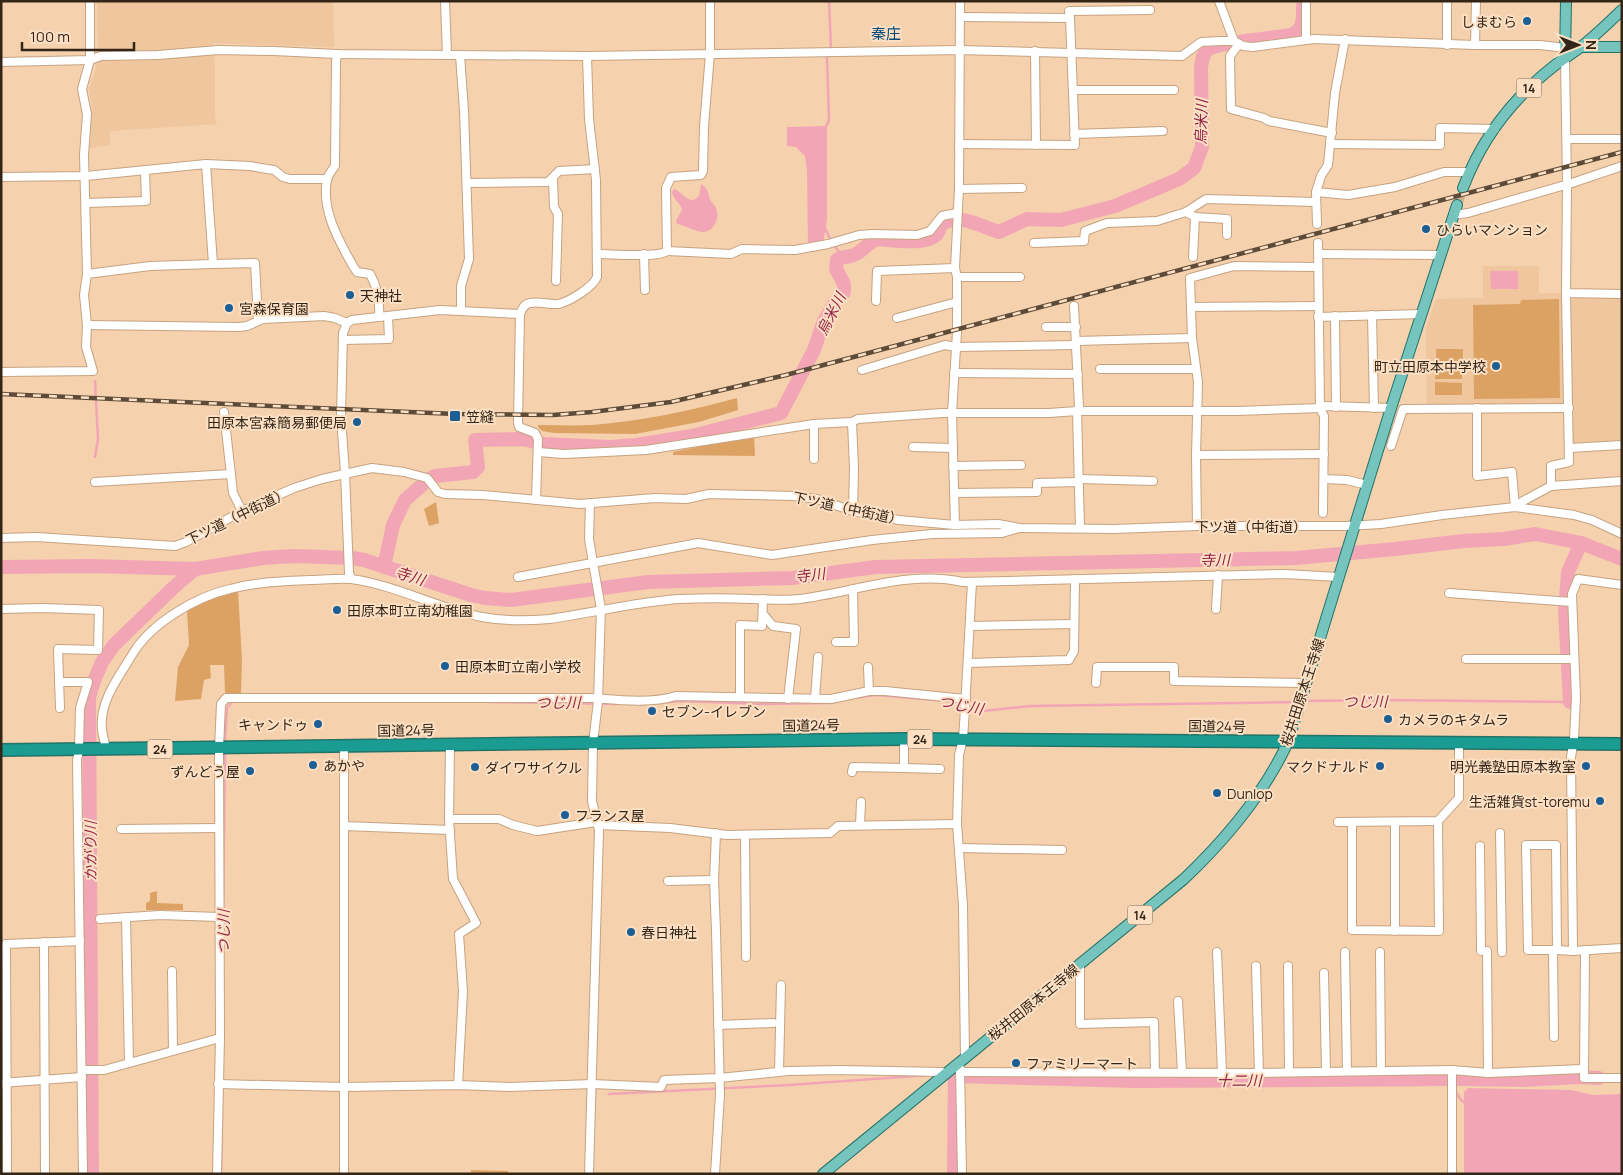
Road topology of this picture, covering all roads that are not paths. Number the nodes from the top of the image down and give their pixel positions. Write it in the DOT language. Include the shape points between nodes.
graph roads {
  1 [pos="90,1"];
  2 [pos="445,1"];
  3 [pos="710,1"];
  4 [pos="960,1"];
  5 [pos="1219,1"];
  6 [pos="1306,1"];
  7 [pos="1447,1"];
  8 [pos="1476,1"];
  9 [pos="1566,1"];
  10 [pos="1150,10"];
  11 [pos="1620,12"];
  12 [pos="960,17"];
  13 [pos="1070,18"];
  14 [pos="1345,39"];
  15 [pos="1306,40"];
  16 [pos="1236,42"];
  17 [pos="1447,45"];
  18 [pos="1475,45"];
  19 [pos="1582,47"];
  20 [pos="1622,47"];
  21 [pos="959,50"];
  22 [pos="1035,51"];
  23 [pos="1072,52"];
  24 [pos="1566,53"];
  25 [pos="337,54"];
  26 [pos="710,54"];
  27 [pos="460,55"];
  28 [pos="447,56"];
  29 [pos="587,56"];
  30 [pos="90,60"];
  31 [pos="1,62"];
  32 [pos="1073,90"];
  33 [pos="1174,90"];
  34 [pos="1495,128"];
  35 [pos="1162,131"];
  36 [pos="1332,133"];
  37 [pos="1074,134"];
  38 [pos="1567,139"];
  39 [pos="1622,139"];
  40 [pos="959,144"];
  41 [pos="1331,144"];
  42 [pos="1036,145"];
  43 [pos="206,164"];
  44 [pos="1622,166"];
  45 [pos="595,169"];
  46 [pos="145,171"];
  47 [pos="1469,172"];
  48 [pos="86,176"];
  49 [pos="1,177"];
  50 [pos="327,179"];
  51 [pos="553,179"];
  52 [pos="466,183"];
  53 [pos="1567,184"];
  54 [pos="1022,188"];
  55 [pos="1463,188"];
  56 [pos="959,189"];
  57 [pos="1316,192"];
  58 [pos="1316,202"];
  59 [pos="86,203"];
  60 [pos="1455,210"];
  61 [pos="1186,212"];
  62 [pos="1195,217"];
  63 [pos="957,218"];
  64 [pos="1317,224"];
  65 [pos="1227,235"];
  66 [pos="1034,243"];
  67 [pos="1318,243"];
  68 [pos="667,250"];
  69 [pos="598,254"];
  70 [pos="644,254"];
  71 [pos="1318,254"];
  72 [pos="1440,255"];
  73 [pos="1193,257"];
  74 [pos="213,264"];
  75 [pos="1318,266"];
  76 [pos="955,268"];
  77 [pos="87,274"];
  78 [pos="958,277"];
  79 [pos="1020,277"];
  80 [pos="556,281"];
  81 [pos="645,290"];
  82 [pos="1566,293"];
  83 [pos="1622,294"];
  84 [pos="876,302"];
  85 [pos="957,302"];
  86 [pos="1074,306"];
  87 [pos="1191,306"];
  88 [pos="1318,306"];
  89 [pos="461,310"];
  90 [pos="520,314"];
  91 [pos="1421,314"];
  92 [pos="1372,315"];
  93 [pos="388,316"];
  94 [pos="1335,316"];
  95 [pos="379,317"];
  96 [pos="1318,317"];
  97 [pos="897,318"];
  98 [pos="258,320"];
  99 [pos="347,323"];
  100 [pos="87,325"];
  101 [pos="1046,327"];
  102 [pos="1076,327"];
  103 [pos="1192,338"];
  104 [pos="343,340"];
  105 [pos="1076,343"];
  106 [pos="956,347"];
  107 [pos="1100,369"];
  108 [pos="1196,369"];
  109 [pos="862,370"];
  110 [pos="1,372"];
  111 [pos="954,373"];
  112 [pos="1078,374"];
  113 [pos="1336,407"];
  114 [pos="1320,408"];
  115 [pos="1374,408"];
  116 [pos="1391,408"];
  117 [pos="1477,408"];
  118 [pos="1569,408"];
  119 [pos="1077,411"];
  120 [pos="1197,411"];
  121 [pos="224,412"];
  122 [pos="952,413"];
  123 [pos="852,422"];
  124 [pos="814,424"];
  125 [pos="1622,445"];
  126 [pos="1391,446"];
  127 [pos="912,447"];
  128 [pos="953,448"];
  129 [pos="1568,448"];
  130 [pos="538,452"];
  131 [pos="1324,454"];
  132 [pos="1196,455"];
  133 [pos="814,459"];
  134 [pos="1021,465"];
  135 [pos="953,466"];
  136 [pos="345,473"];
  137 [pos="231,474"];
  138 [pos="1324,479"];
  139 [pos="1154,480"];
  140 [pos="1079,481"];
  141 [pos="1622,481"];
  142 [pos="95,482"];
  143 [pos="1367,486"];
  144 [pos="1551,486"];
  145 [pos="954,493"];
  146 [pos="536,500"];
  147 [pos="590,503"];
  148 [pos="1515,507"];
  149 [pos="242,511"];
  150 [pos="852,512"];
  151 [pos="1323,513"];
  152 [pos="955,525"];
  153 [pos="1197,526"];
  154 [pos="1020,528"];
  155 [pos="1080,528"];
  156 [pos="1354,528"];
  157 [pos="1622,534"];
  158 [pos="1,538"];
  159 [pos="594,564"];
  160 [pos="1339,574"];
  161 [pos="1218,575"];
  162 [pos="350,576"];
  163 [pos="518,577"];
  164 [pos="1075,579"];
  165 [pos="972,582"];
  166 [pos="1622,585"];
  167 [pos="853,589"];
  168 [pos="1449,594"];
  169 [pos="763,599"];
  170 [pos="1567,602"];
  171 [pos="601,608"];
  172 [pos="1,609"];
  173 [pos="1216,609"];
  174 [pos="763,614"];
  175 [pos="1074,624"];
  176 [pos="970,626"];
  177 [pos="836,642"];
  178 [pos="818,657"];
  179 [pos="1466,659"];
  180 [pos="1569,659"];
  181 [pos="968,663"];
  182 [pos="868,667"];
  183 [pos="59,682"];
  184 [pos="1096,683"];
  185 [pos="1305,683"];
  186 [pos="869,691"];
  187 [pos="740,697"];
  188 [pos="788,699"];
  189 [pos="815,699"];
  190 [pos="598,702"];
  191 [pos="966,703"];
  192 [pos="60,708"];
  193 [pos="904,739"];
  194 [pos="963,739"];
  195 [pos="1288,742"];
  196 [pos="1460,742"];
  197 [pos="593,743"];
  198 [pos="450,744"];
  199 [pos="1574,744"];
  200 [pos="1622,744"];
  201 [pos="344,745"];
  202 [pos="219,748"];
  203 [pos="104,749"];
  204 [pos="1,750"];
  205 [pos="80,750"];
  206 [pos="904,768"];
  207 [pos="940,769"];
  208 [pos="852,772"];
  209 [pos="861,802"];
  210 [pos="450,819"];
  211 [pos="1438,821"];
  212 [pos="1338,822"];
  213 [pos="1352,822"];
  214 [pos="1395,822"];
  215 [pos="598,824"];
  216 [pos="957,824"];
  217 [pos="860,825"];
  218 [pos="344,826"];
  219 [pos="219,828"];
  220 [pos="121,829"];
  221 [pos="450,830"];
  222 [pos="716,833"];
  223 [pos="1500,833"];
  224 [pos="745,835"];
  225 [pos="1480,846"];
  226 [pos="959,848"];
  227 [pos="1062,850"];
  228 [pos="714,880"];
  229 [pos="668,881"];
  230 [pos="126,917"];
  231 [pos="219,917"];
  232 [pos="100,919"];
  233 [pos="1395,931"];
  234 [pos="80,941"];
  235 [pos="44,942"];
  236 [pos="1622,948"];
  237 [pos="1555,950"];
  238 [pos="1585,950"];
  239 [pos="1573,951"];
  240 [pos="1217,952"];
  241 [pos="1345,952"];
  242 [pos="1380,952"];
  243 [pos="1502,952"];
  244 [pos="746,957"];
  245 [pos="1080,965"];
  246 [pos="1256,966"];
  247 [pos="1288,966"];
  248 [pos="172,971"];
  249 [pos="1324,973"];
  250 [pos="781,985"];
  251 [pos="1178,1001"];
  252 [pos="773,1023"];
  253 [pos="718,1025"];
  254 [pos="1554,1037"];
  255 [pos="220,1038"];
  256 [pos="173,1050"];
  257 [pos="129,1062"];
  258 [pos="961,1064"];
  259 [pos="1583,1069"];
  260 [pos="1381,1070"];
  261 [pos="1452,1070"];
  262 [pos="1347,1071"];
  263 [pos="779,1072"];
  264 [pos="1155,1072"];
  265 [pos="1182,1072"];
  266 [pos="1222,1072"];
  267 [pos="1289,1072"];
  268 [pos="1326,1072"];
  269 [pos="84,1073"];
  270 [pos="1259,1073"];
  271 [pos="1488,1073"];
  272 [pos="945,1074"];
  273 [pos="719,1078"];
  274 [pos="1622,1078"];
  275 [pos="45,1080"];
  276 [pos="4,1083"];
  277 [pos="218,1084"];
  278 [pos="592,1084"];
  279 [pos="458,1085"];
  280 [pos="344,1087"];
  281 [pos="7,1174"];
  282 [pos="45,1174"];
  283 [pos="83,1174"];
  284 [pos="217,1174"];
  285 [pos="344,1174"];
  286 [pos="589,1174"];
  287 [pos="715,1174"];
  288 [pos="823,1174"];
  289 [pos="962,1174"];
  290 [pos="1452,1174"];
  1 -- 30 [label="street"];
  2 -- 28 [label="street"];
  3 -- 26 [label="street"];
  4 -- 12 [label="street"];
  5 -- 16 [label="street"];
  6 -- 15 [label="street"];
  7 -- 17 [label="street"];
  8 -- 18 [label="street"];
  9 -- 24 [label="main road"];
  10 -- 13 [label="street" via="1069,11"];
  11 -- 19 [label="main road, 14"];
  12 -- 13 [label="street"];
  12 -- 21 [label="street"];
  13 -- 23 [label="street"];
  14 -- 15 [label="street"];
  14 -- 17 [label="street"];
  14 -- 36 [label="street" via="1335,93"];
  15 -- 16 [label="street" via="1253,46 1242,46"];
  16 -- 23 [label="street" via="1201,42 1182,56"];
  16 -- 36 [label="street" via="1230,56 1231,109 1270,121"];
  17 -- 18 [label="street"];
  18 -- 24 [label="street" via="1540,45"];
  19 -- 20 [label="main road"];
  19 -- 24 [label="main road, 14"];
  21 -- 22 [label="street"];
  21 -- 26 [label="street"];
  21 -- 40 [label="street"];
  22 -- 23 [label="street"];
  22 -- 42 [label="street"];
  23 -- 32 [label="street"];
  24 -- 34 [label="main road, 14" via="1520,96"];
  24 -- 38 [label="street"];
  25 -- 28 [label="street"];
  25 -- 30 [label="street" via="218,50 101,56"];
  25 -- 50 [label="street" via="335,166"];
  26 -- 29 [label="street"];
  26 -- 68 [label="street" via="703,171 696,176 671,177 667,182"];
  27 -- 28 [label="street"];
  27 -- 29 [label="street"];
  27 -- 52 [label="street"];
  29 -- 45 [label="street"];
  30 -- 31 [label="street"];
  30 -- 48 [label="street" via="82,89 88,114 84,155"];
  32 -- 33 [label="street"];
  32 -- 37 [label="street"];
  34 -- 41 [label="street" via="1440,128 1440,145"];
  34 -- 47 [label="main road, 14"];
  35 -- 37 [label="street"];
  36 -- 41 [label="street"];
  37 -- 42 [label="street" via="1075,145"];
  38 -- 39 [label="street"];
  38 -- 53 [label="street"];
  40 -- 42 [label="street"];
  40 -- 56 [label="street"];
  41 -- 57 [label="street" via="1328,165 1320,176"];
  43 -- 46 [label="street"];
  43 -- 50 [label="street" via="274,170 290,179"];
  43 -- 74 [label="street"];
  44 -- 53 [label="street"];
  45 -- 51 [label="street" via="559,171"];
  45 -- 69 [label="street"];
  46 -- 48 [label="street"];
  46 -- 59 [label="street" via="146,201"];
  47 -- 55 [label="main road, 14"];
  47 -- 57 [label="street" via="1444,172 1395,187 1348,195"];
  48 -- 49 [label="street"];
  48 -- 59 [label="street"];
  50 -- 95 [label="street" via="330,219 357,272 370,274 374,281 380,301"];
  51 -- 52 [label="street" via="548,182"];
  51 -- 80 [label="street" via="554,207 558,214"];
  52 -- 89 [label="street" via="469,259 461,286"];
  53 -- 60 [label="street" via="1468,213"];
  53 -- 82 [label="street"];
  54 -- 56 [label="street"];
  56 -- 63 [label="street"];
  57 -- 58 [label="street"];
  58 -- 61 [label="street" via="1206,200"];
  58 -- 64 [label="street"];
  59 -- 77 [label="street"];
  60 -- 72 [label="main road, 桜井田原本王寺線 / 14"];
  61 -- 62 [label="street"];
  61 -- 66 [label="street" via="1157,220 1099,225 1085,231 1084,241"];
  62 -- 65 [label="street" via="1227,219"];
  62 -- 73 [label="street"];
  63 -- 68 [label="street" via="942,216 930,231 917,235 859,235 795,250 742,249 731,254"];
  63 -- 76 [label="street"];
  67 -- 71 [label="street"];
  68 -- 70 [label="street"];
  69 -- 70 [label="street"];
  69 -- 90 [label="street" via="597,277 591,286 557,304 529,303"];
  70 -- 81 [label="street"];
  71 -- 72 [label="street"];
  71 -- 75 [label="street"];
  72 -- 91 [label="main road, 桜井田原本王寺線 / 14"];
  74 -- 77 [label="street" via="150,266"];
  74 -- 98 [label="street" via="255,263"];
  75 -- 87 [label="street" via="1234,266 1190,278"];
  75 -- 88 [label="street"];
  76 -- 78 [label="street"];
  76 -- 84 [label="street" via="877,271"];
  77 -- 100 [label="street" via="84,294"];
  78 -- 79 [label="street"];
  78 -- 85 [label="street"];
  82 -- 83 [label="street"];
  82 -- 118 [label="street"];
  85 -- 97 [label="street"];
  85 -- 106 [label="street"];
  86 -- 102 [label="street"];
  87 -- 88 [label="street"];
  87 -- 103 [label="street"];
  88 -- 96 [label="street"];
  89 -- 90 [label="street"];
  89 -- 93 [label="street"];
  90 -- 130 [label="street" via="518,422 519,427 535,433"];
  91 -- 92 [label="street"];
  91 -- 116 [label="main road, 桜井田原本王寺線 / 14"];
  92 -- 94 [label="street"];
  92 -- 115 [label="street"];
  93 -- 95 [label="street"];
  93 -- 104 [label="street" via="388,339"];
  94 -- 96 [label="street"];
  94 -- 113 [label="street"];
  95 -- 99 [label="street"];
  96 -- 114 [label="street"];
  98 -- 99 [label="street" via="324,316"];
  98 -- 100 [label="street" via="239,327"];
  99 -- 104 [label="street"];
  100 -- 110 [label="street" via="86,347 93,370"];
  101 -- 102 [label="street"];
  102 -- 105 [label="street"];
  103 -- 105 [label="street"];
  103 -- 108 [label="street"];
  104 -- 136 [label="street" via="341,417"];
  105 -- 106 [label="street"];
  105 -- 112 [label="street"];
  106 -- 109 [label="street" via="945,345"];
  106 -- 111 [label="street"];
  107 -- 108 [label="street"];
  108 -- 120 [label="street"];
  111 -- 112 [label="street"];
  111 -- 122 [label="street"];
  112 -- 119 [label="street"];
  113 -- 114 [label="street"];
  113 -- 115 [label="street"];
  114 -- 120 [label="street"];
  114 -- 131 [label="street" via="1324,416"];
  115 -- 116 [label="street"];
  116 -- 143 [label="main road, 桜井田原本王寺線 / 14"];
  117 -- 118 [label="street"];
  117 -- 126 [label="street" via="1403,409"];
  117 -- 148 [label="street" via="1477,476 1512,472"];
  118 -- 129 [label="street"];
  119 -- 120 [label="street"];
  119 -- 122 [label="street"];
  119 -- 140 [label="street"];
  120 -- 132 [label="street"];
  121 -- 137 [label="street"];
  122 -- 123 [label="street" via="886,416"];
  122 -- 128 [label="street"];
  123 -- 124 [label="street"];
  123 -- 150 [label="street"];
  124 -- 130 [label="street" via="646,450"];
  124 -- 133 [label="street"];
  125 -- 129 [label="street"];
  127 -- 128 [label="street"];
  128 -- 135 [label="street"];
  129 -- 144 [label="street" via="1568,462 1550,466"];
  130 -- 146 [label="street"];
  131 -- 132 [label="street"];
  131 -- 138 [label="street"];
  132 -- 153 [label="street"];
  134 -- 135 [label="street"];
  135 -- 145 [label="street"];
  136 -- 146 [label="street, 下ツ道（中街道）" via="372,468 404,472 426,478 444,494"];
  136 -- 149 [label="street, 下ツ道（中街道）" via="294,488"];
  136 -- 162 [label="street"];
  137 -- 142 [label="street"];
  137 -- 149 [label="street" via="233,493"];
  138 -- 143 [label="street" via="1347,480"];
  138 -- 151 [label="street"];
  139 -- 140 [label="street"];
  140 -- 145 [label="street" via="1038,483 1038,492"];
  140 -- 155 [label="street"];
  141 -- 144 [label="street, 下ツ道（中街道）"];
  143 -- 156 [label="main road, 桜井田原本王寺線 / 14"];
  144 -- 148 [label="street, 下ツ道（中街道）"];
  145 -- 152 [label="street"];
  146 -- 147 [label="street, 下ツ道（中街道）"];
  147 -- 150 [label="street, 下ツ道（中街道）" via="709,494 793,496 817,499"];
  147 -- 159 [label="street" via="589,539"];
  148 -- 156 [label="street, 下ツ道（中街道）"];
  148 -- 157 [label="street" via="1574,515"];
  149 -- 158 [label="street, 下ツ道（中街道）" via="175,546 37,537"];
  150 -- 152 [label="street, 下ツ道（中街道）"];
  152 -- 154 [label="street, 下ツ道（中街道）" via="998,524"];
  153 -- 155 [label="street, 下ツ道（中街道）"];
  153 -- 156 [label="street, 下ツ道（中街道）"];
  154 -- 155 [label="street, 下ツ道（中街道）"];
  154 -- 159 [label="street" via="1002,532 872,540 772,554 698,543"];
  156 -- 160 [label="main road, 桜井田原本王寺線 / 14"];
  159 -- 163 [label="street"];
  159 -- 171 [label="street"];
  160 -- 161 [label="street"];
  160 -- 185 [label="main road, 桜井田原本王寺線 / 14"];
  161 -- 164 [label="street"];
  161 -- 173 [label="street"];
  162 -- 171 [label="street" via="481,617 549,619"];
  162 -- 203 [label="street" via="232,588 193,604 152,629 137,646 109,692 102,729"];
  164 -- 165 [label="street"];
  164 -- 175 [label="street"];
  165 -- 167 [label="street" via="946,578 914,579"];
  165 -- 176 [label="street"];
  166 -- 170 [label="street" via="1578,579"];
  167 -- 169 [label="street" via="798,599"];
  167 -- 177 [label="street" via="854,642"];
  168 -- 170 [label="street"];
  169 -- 171 [label="street" via="711,597"];
  169 -- 174 [label="street"];
  170 -- 180 [label="street"];
  171 -- 190 [label="street"];
  172 -- 183 [label="street" via="99,610 98,650 58,649"];
  174 -- 187 [label="street" via="762,626 740,625"];
  174 -- 188 [label="street" via="773,626 796,629"];
  175 -- 176 [label="street"];
  175 -- 181 [label="street" via="1074,651 1069,660"];
  176 -- 181 [label="street"];
  178 -- 189 [label="street"];
  179 -- 180 [label="street"];
  180 -- 199 [label="street" via="1576,698"];
  181 -- 191 [label="street"];
  182 -- 186 [label="street"];
  183 -- 192 [label="street"];
  183 -- 205 [label="street" via="88,682 80,708"];
  184 -- 185 [label="street" via="1097,667 1174,667 1174,680"];
  185 -- 195 [label="main road, 桜井田原本王寺線 / 14"];
  186 -- 189 [label="street"];
  186 -- 191 [label="street" via="909,692"];
  187 -- 188 [label="street"];
  187 -- 190 [label="street" via="676,696 664,700"];
  188 -- 189 [label="street"];
  190 -- 197 [label="street"];
  190 -- 202 [label="street" via="226,698 221,704"];
  191 -- 194 [label="street"];
  193 -- 194 [label="highway, 国道24号 / 24"];
  193 -- 197 [label="highway, 国道24号 / 24"];
  193 -- 206 [label="street"];
  194 -- 195 [label="highway, 国道24号 / 24"];
  194 -- 216 [label="street" via="959,755"];
  195 -- 196 [label="highway, 国道24号 / 24"];
  195 -- 245 [label="main road, 桜井田原本王寺線 / 14" via="1240,820 1209,856"];
  196 -- 199 [label="highway, 国道24号 / 24"];
  196 -- 211 [label="street" via="1459,798"];
  197 -- 198 [label="highway, 国道24号 / 24"];
  197 -- 215 [label="street" via="592,801"];
  198 -- 201 [label="highway, 国道24号 / 24"];
  198 -- 210 [label="street"];
  199 -- 200 [label="highway, 国道24号 / 24"];
  199 -- 239 [label="street" via="1571,757"];
  201 -- 202 [label="highway, 国道24号 / 24"];
  201 -- 218 [label="street"];
  202 -- 203 [label="highway, 国道24号 / 24"];
  202 -- 219 [label="street"];
  203 -- 205 [label="highway, 国道24号 / 24"];
  204 -- 205 [label="highway, 国道24号 / 24"];
  205 -- 234 [label="street" via="77,760"];
  206 -- 207 [label="street"];
  206 -- 208 [label="street" via="853,767"];
  209 -- 217 [label="street"];
  210 -- 215 [label="street" via="499,819 537,831"];
  210 -- 221 [label="street"];
  211 -- 214 [label="street"];
  211 -- 233 [label="street" via="1439,932"];
  212 -- 213 [label="street"];
  213 -- 214 [label="street"];
  213 -- 233 [label="street" via="1352,930"];
  214 -- 233 [label="street"];
  215 -- 222 [label="street"];
  215 -- 278 [label="street"];
  216 -- 217 [label="street"];
  216 -- 226 [label="street"];
  217 -- 224 [label="street" via="838,826 830,833"];
  218 -- 221 [label="street"];
  218 -- 280 [label="street"];
  219 -- 220 [label="street"];
  219 -- 231 [label="street"];
  221 -- 279 [label="street" via="453,879 476,923 459,934 463,991"];
  222 -- 224 [label="street"];
  222 -- 228 [label="street"];
  223 -- 243 [label="street"];
  224 -- 244 [label="street"];
  225 -- 271 [label="street"];
  226 -- 227 [label="street"];
  226 -- 258 [label="street" via="963,905"];
  228 -- 229 [label="street"];
  228 -- 253 [label="street"];
  230 -- 231 [label="street"];
  230 -- 232 [label="street"];
  230 -- 257 [label="street"];
  231 -- 255 [label="street"];
  234 -- 235 [label="street"];
  234 -- 269 [label="street"];
  235 -- 275 [label="street"];
  235 -- 276 [label="street" via="6,944"];
  236 -- 238 [label="street"];
  237 -- 237 [label="street" via="1528,950 1526,845 1556,845"];
  237 -- 239 [label="street"];
  237 -- 254 [label="street"];
  238 -- 239 [label="street"];
  238 -- 259 [label="street"];
  240 -- 266 [label="street"];
  241 -- 262 [label="street"];
  242 -- 260 [label="street"];
  245 -- 258 [label="main road, 桜井田原本王寺線 / 14"];
  245 -- 264 [label="street" via="1080,1024 1154,1022"];
  246 -- 270 [label="street"];
  247 -- 267 [label="street"];
  248 -- 256 [label="street"];
  249 -- 268 [label="street"];
  250 -- 263 [label="street"];
  251 -- 265 [label="street"];
  252 -- 253 [label="street"];
  253 -- 273 [label="street"];
  255 -- 256 [label="street"];
  255 -- 277 [label="street"];
  256 -- 257 [label="street"];
  257 -- 269 [label="street"];
  258 -- 264 [label="street"];
  258 -- 272 [label="main road, 桜井田原本王寺線 / 14"];
  258 -- 289 [label="street"];
  259 -- 271 [label="street"];
  259 -- 274 [label="street" via="1584,1078"];
  260 -- 261 [label="street"];
  260 -- 262 [label="street"];
  261 -- 271 [label="street"];
  261 -- 290 [label="street"];
  262 -- 268 [label="street"];
  263 -- 272 [label="street" via="840,1070"];
  263 -- 273 [label="street"];
  264 -- 265 [label="street"];
  265 -- 266 [label="street"];
  266 -- 270 [label="street"];
  267 -- 268 [label="street"];
  267 -- 270 [label="street"];
  269 -- 275 [label="street"];
  269 -- 283 [label="street"];
  272 -- 288 [label="main road, 桜井田原本王寺線 / 14"];
  273 -- 278 [label="street" via="664,1080 661,1087"];
  273 -- 287 [label="street"];
  275 -- 276 [label="street"];
  275 -- 282 [label="street"];
  276 -- 281 [label="street"];
  277 -- 280 [label="street"];
  277 -- 284 [label="street"];
  278 -- 279 [label="street" via="510,1088"];
  278 -- 286 [label="street"];
  279 -- 280 [label="street"];
  280 -- 285 [label="street"];
}
